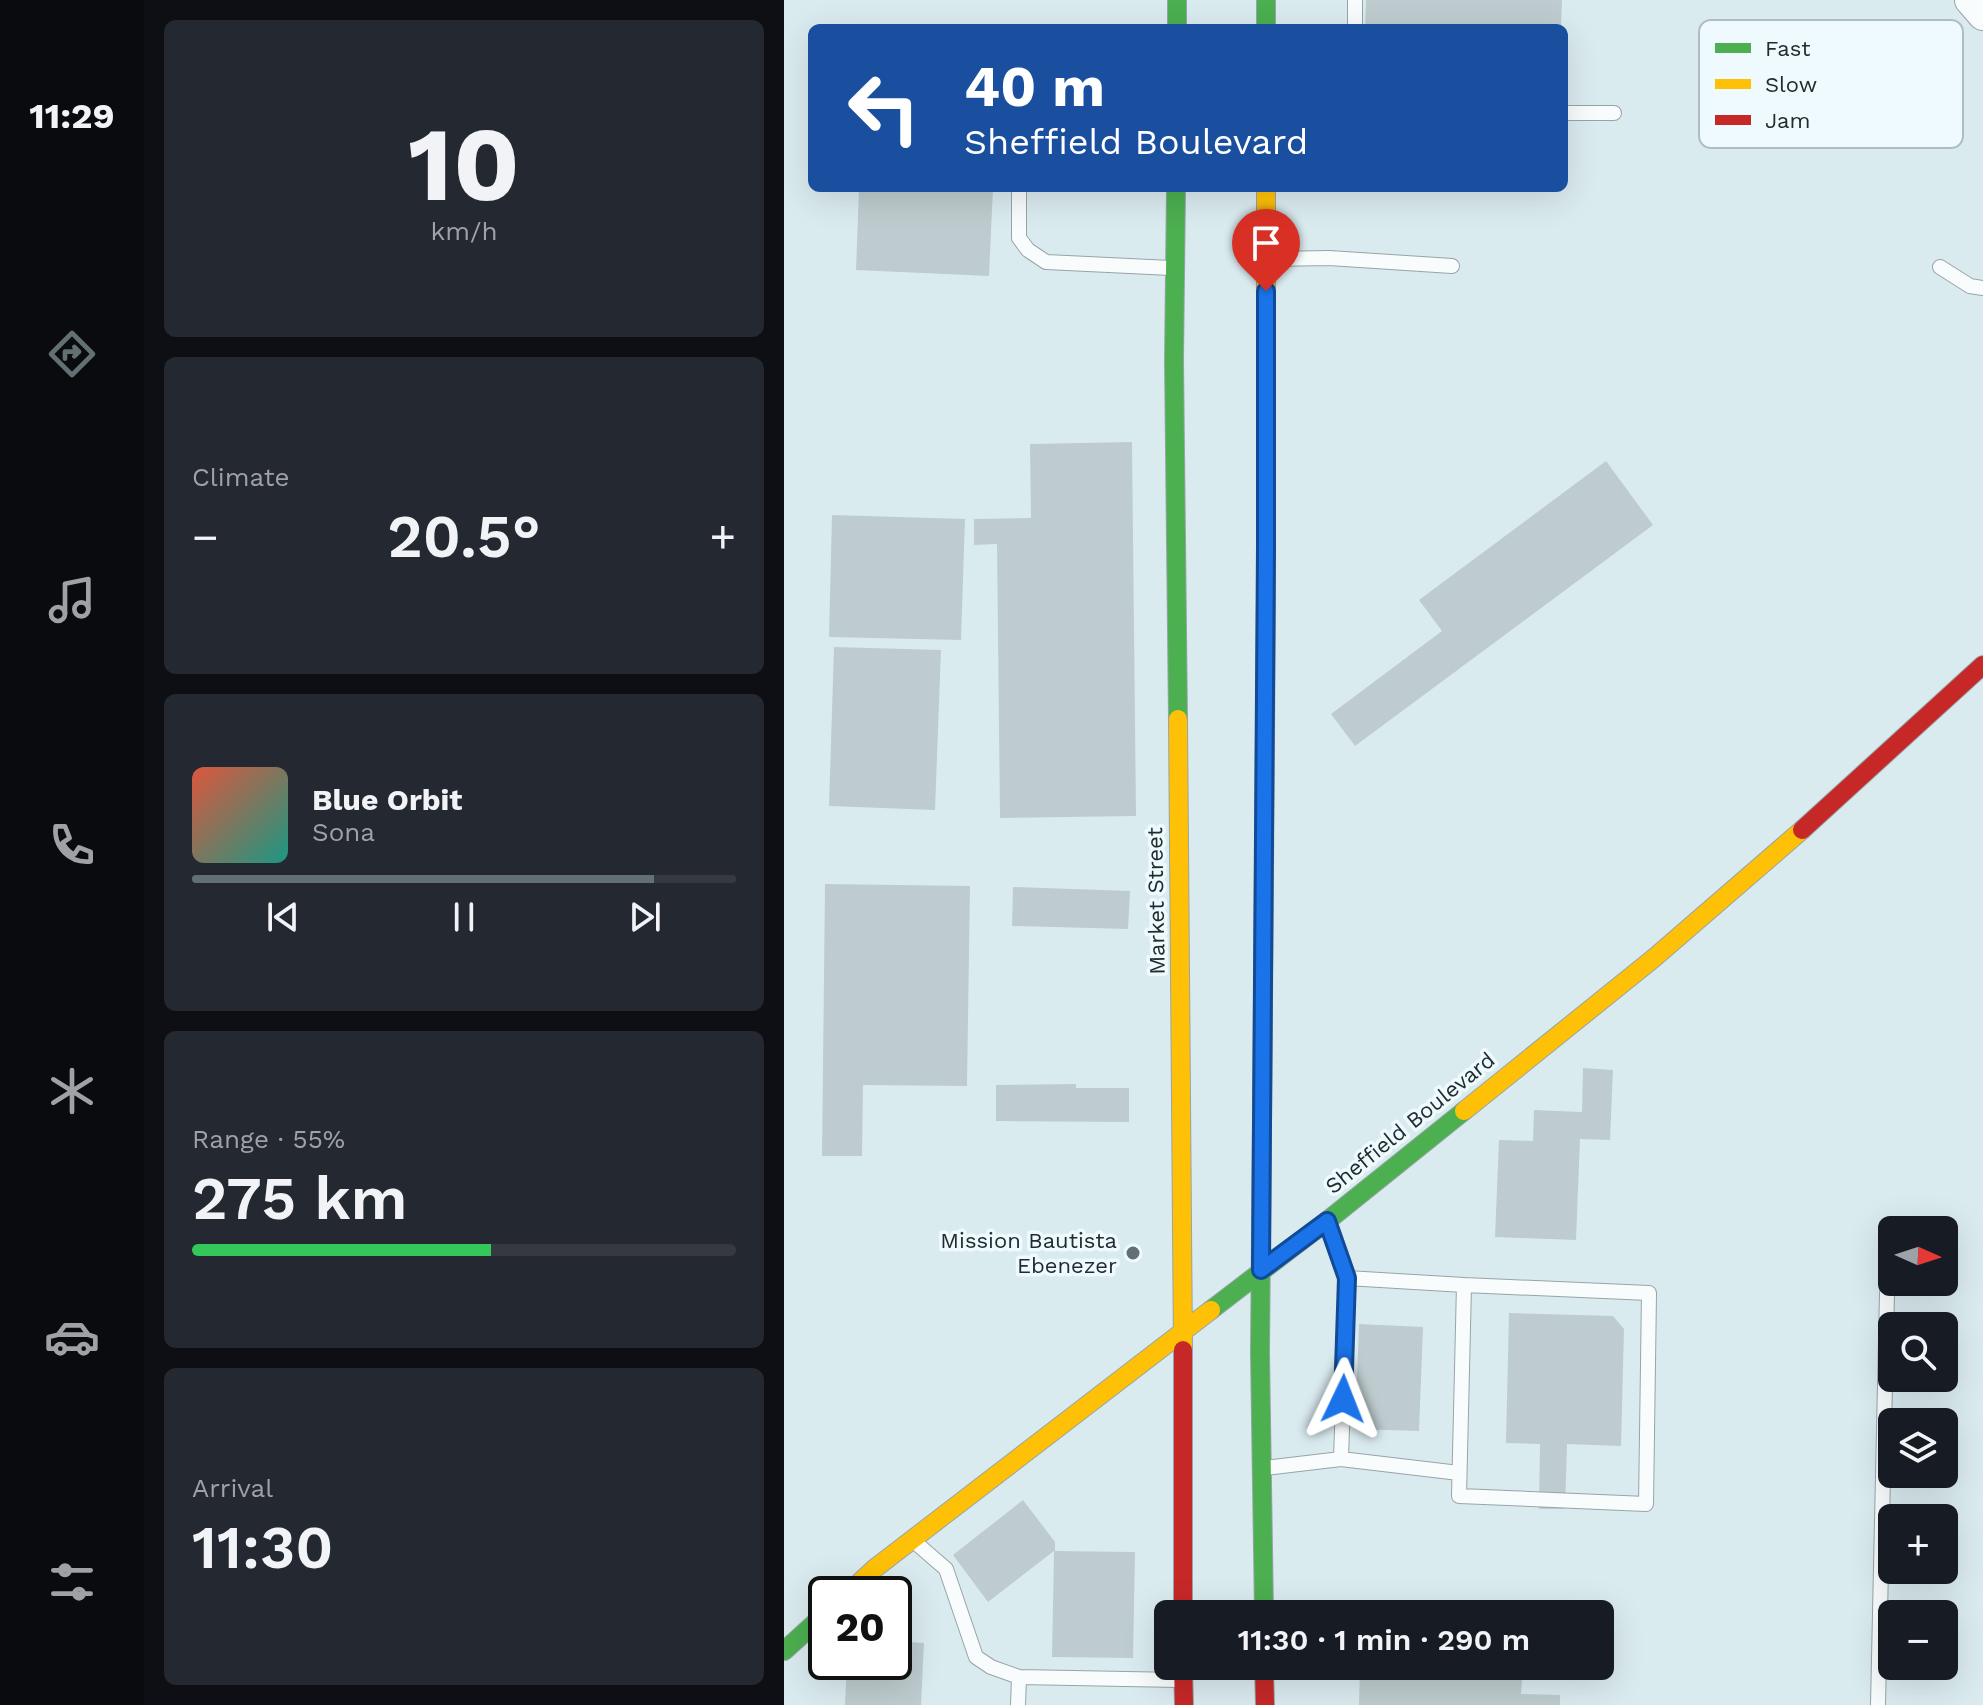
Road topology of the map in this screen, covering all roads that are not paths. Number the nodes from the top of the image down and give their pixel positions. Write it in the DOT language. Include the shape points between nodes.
graph roads {
  1 [pos="1177,0"];
  2 [pos="1266,0"];
  3 [pos="1355,0"];
  4 [pos="1970,0"];
  5 [pos="1983,15"];
  6 [pos="1177,24"];
  7 [pos="1266,24"];
  8 [pos="1355,24"];
  9 [pos="1568,113"];
  10 [pos="1614,113"];
  11 [pos="1019,192"];
  12 [pos="1176,192"];
  13 [pos="1266,192"];
  14 [pos="1266,259"];
  15 [pos="1452,266"];
  16 [pos="1940,267"];
  17 [pos="1175,268"];
  18 [pos="1983,288"];
  19 [pos="1983,665"];
  20 [pos="1327,1221"];
  21 [pos="1261,1270"];
  22 [pos="1347,1278"];
  23 [pos="1464,1285"];
  24 [pos="1887,1296"];
  25 [pos="1182,1331"];
  26 [pos="1341,1459"];
  27 [pos="1261,1468"];
  28 [pos="1459,1473"];
  29 [pos="912,1540"];
  30 [pos="866,1576"];
  31 [pos="1183,1600"];
  32 [pos="1264,1600"];
  33 [pos="808,1629"];
  34 [pos="784,1651"];
  35 [pos="1154,1674"];
  36 [pos="1019,1677"];
  37 [pos="1184,1680"];
  38 [pos="1264,1680"];
  39 [pos="1018,1705"];
  40 [pos="1184,1705"];
  41 [pos="1265,1705"];
  42 [pos="1878,1705"];
  1 -- 6 [label="main road"];
  2 -- 7 [label="main road"];
  3 -- 8 [label="lane"];
  4 -- 5 [label="street"];
  9 -- 10 [label="lane"];
  11 -- 17 [label="lane" via="1019,238 1046,262"];
  12 -- 17 [label="main road, Market Street"];
  13 -- 14 [label="main road"];
  14 -- 15 [label="lane"];
  14 -- 21 [label="main road"];
  16 -- 18 [label="lane"];
  17 -- 25 [label="main road, Market Street"];
  19 -- 20 [label="main road, Sheffield Boulevard" via="1654,958"];
  20 -- 21 [label="main road, Sheffield Boulevard"];
  20 -- 22 [label="lane"];
  21 -- 25 [label="main road, Sheffield Boulevard"];
  21 -- 27 [label="main road"];
  22 -- 23 [label="lane"];
  22 -- 26 [label="lane"];
  23 -- 28 [label="lane"];
  23 -- 28 [label="lane" via="1649,1293 1646,1504 1459,1496"];
  24 -- 42 [label="lane"];
  25 -- 29 [label="main road, Sheffield Boulevard"];
  25 -- 31 [label="main road, Market Street"];
  26 -- 27 [label="lane"];
  26 -- 28 [label="lane"];
  27 -- 32 [label="main road"];
  29 -- 30 [label="main road, Sheffield Boulevard"];
  29 -- 36 [label="lane" via="946,1569 976,1657"];
  33 -- 34 [label="main road"];
  35 -- 36 [label="lane"];
  36 -- 39 [label="lane"];
  37 -- 40 [label="main road"];
  38 -- 41 [label="main road"];
}
